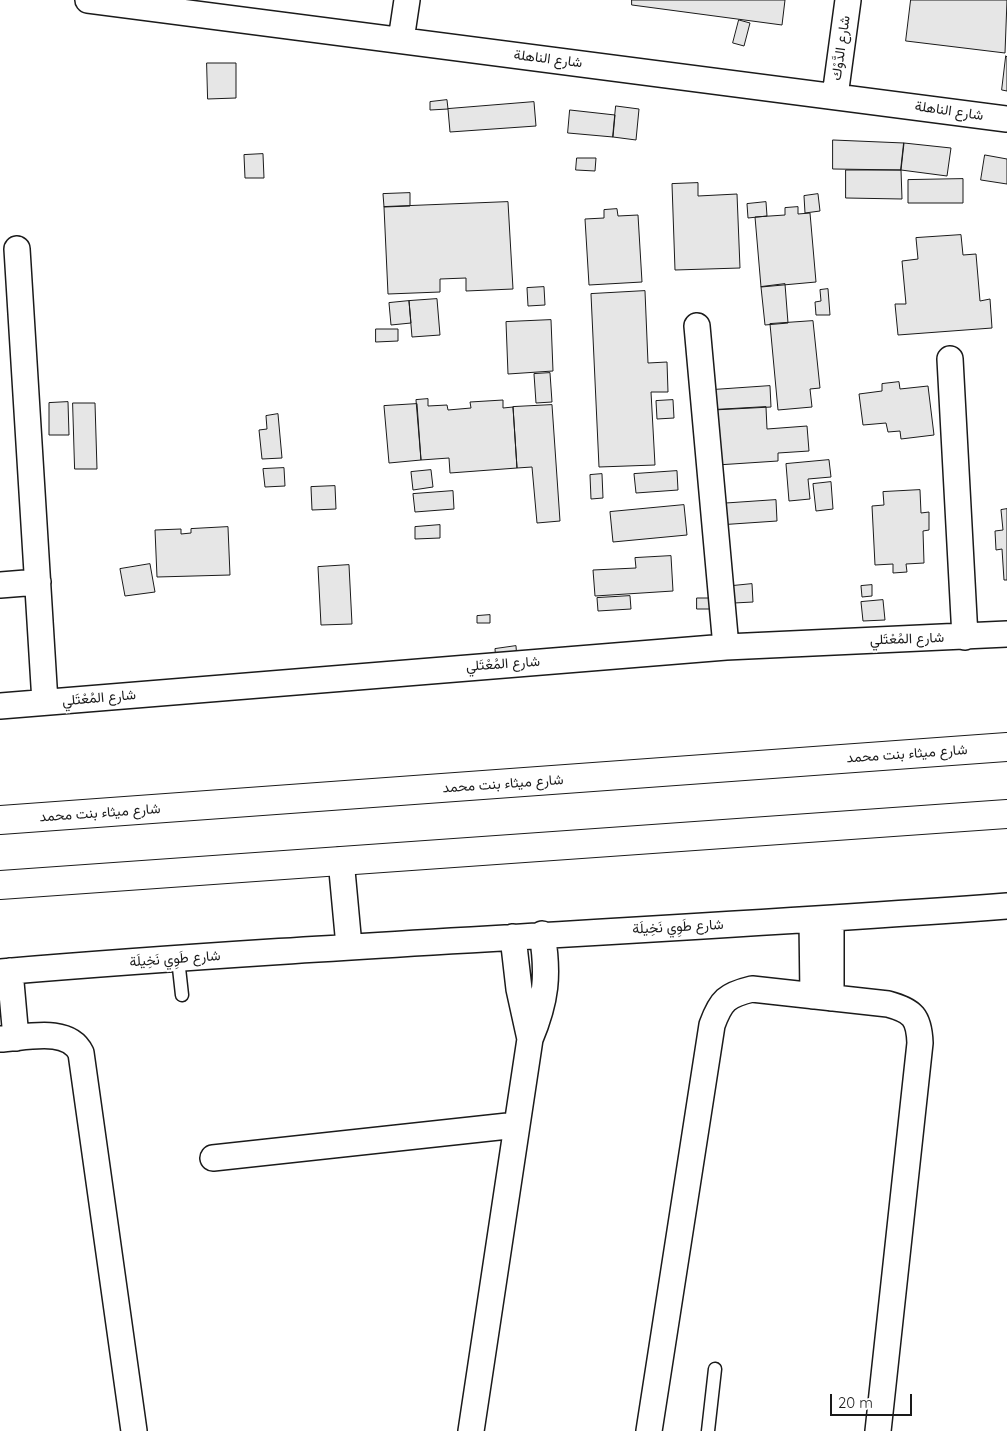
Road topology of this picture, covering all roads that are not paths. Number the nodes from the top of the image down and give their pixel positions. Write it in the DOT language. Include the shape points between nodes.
graph roads {
  1 [pos="88,0"];
  2 [pos="406,0"];
  3 [pos="848,0"];
  4 [pos="401,40"];
  5 [pos="835,96"];
  6 [pos="1007,119"];
  7 [pos="17,249"];
  8 [pos="697,326"];
  9 [pos="950,359"];
  10 [pos="38,582"];
  11 [pos="0,585"];
  12 [pos="1007,634"];
  13 [pos="965,637"];
  14 [pos="726,647"];
  15 [pos="45,702"];
  16 [pos="0,706"];
  17 [pos="1007,747"];
  18 [pos="1007,814"];
  19 [pos="0,820"];
  20 [pos="341,860"];
  21 [pos="0,885"];
  22 [pos="1007,906"];
  23 [pos="822,919"];
  24 [pos="542,934"];
  25 [pos="513,937"];
  26 [pos="350,946"];
  27 [pos="178,959"];
  28 [pos="5,971"];
  29 [pos="182,995"];
  30 [pos="822,997"];
  31 [pos="4,1038"];
  32 [pos="530,1039"];
  33 [pos="517,1124"];
  34 [pos="213,1158"];
  35 [pos="715,1369"];
  36 [pos="654,1430"];
  37 [pos="134,1431"];
  38 [pos="471,1431"];
  39 [pos="708,1431"];
  40 [pos="878,1431"];
  1 -- 4 [label="street, شارع الناهلة"];
  2 -- 4 [label="street"];
  3 -- 5 [label="street, شارع الدَّوْك"];
  4 -- 5 [label="street, شارع الناهلة"];
  5 -- 6 [label="street, شارع الناهلة"];
  7 -- 10 [label="street"];
  8 -- 14 [label="street"];
  9 -- 13 [label="street"];
  10 -- 11 [label="street"];
  10 -- 15 [label="street"];
  12 -- 13 [label="street, شارع المُعْتَلي"];
  13 -- 14 [label="street, شارع المُعْتَلي"];
  14 -- 15 [label="street, شارع المُعْتَلي"];
  15 -- 16 [label="street, شارع المُعْتَلي"];
  17 -- 19 [label="main road, شارع ميثاء بنت محمد"];
  18 -- 20 [label="main road"];
  20 -- 21 [label="main road"];
  20 -- 26 [label="street"];
  22 -- 23 [label="street, شارع طَوِي نَخِيلَة"];
  23 -- 24 [label="street, شارع طَوِي نَخِيلَة"];
  23 -- 30 [label="street"];
  24 -- 25 [label="street, شارع طَوِي نَخِيلَة"];
  24 -- 32 [label="street" via="546,988 541,1014"];
  25 -- 26 [label="street, شارع طَوِي نَخِيلَة"];
  25 -- 32 [label="street"];
  26 -- 27 [label="street, شارع طَوِي نَخِيلَة"];
  27 -- 28 [label="street, شارع طَوِي نَخِيلَة"];
  27 -- 29 [label="lane"];
  28 -- 31 [label="street"];
  30 -- 36 [label="street" via="752,989 733,994 718,1006 712,1025"];
  30 -- 40 [label="street" via="906,1009 919,1024 920,1043"];
  31 -- 37 [label="street" via="64,1036 78,1046 81,1053"];
  32 -- 33 [label="street"];
  33 -- 34 [label="street"];
  33 -- 38 [label="street"];
  35 -- 39 [label="lane"];
}
